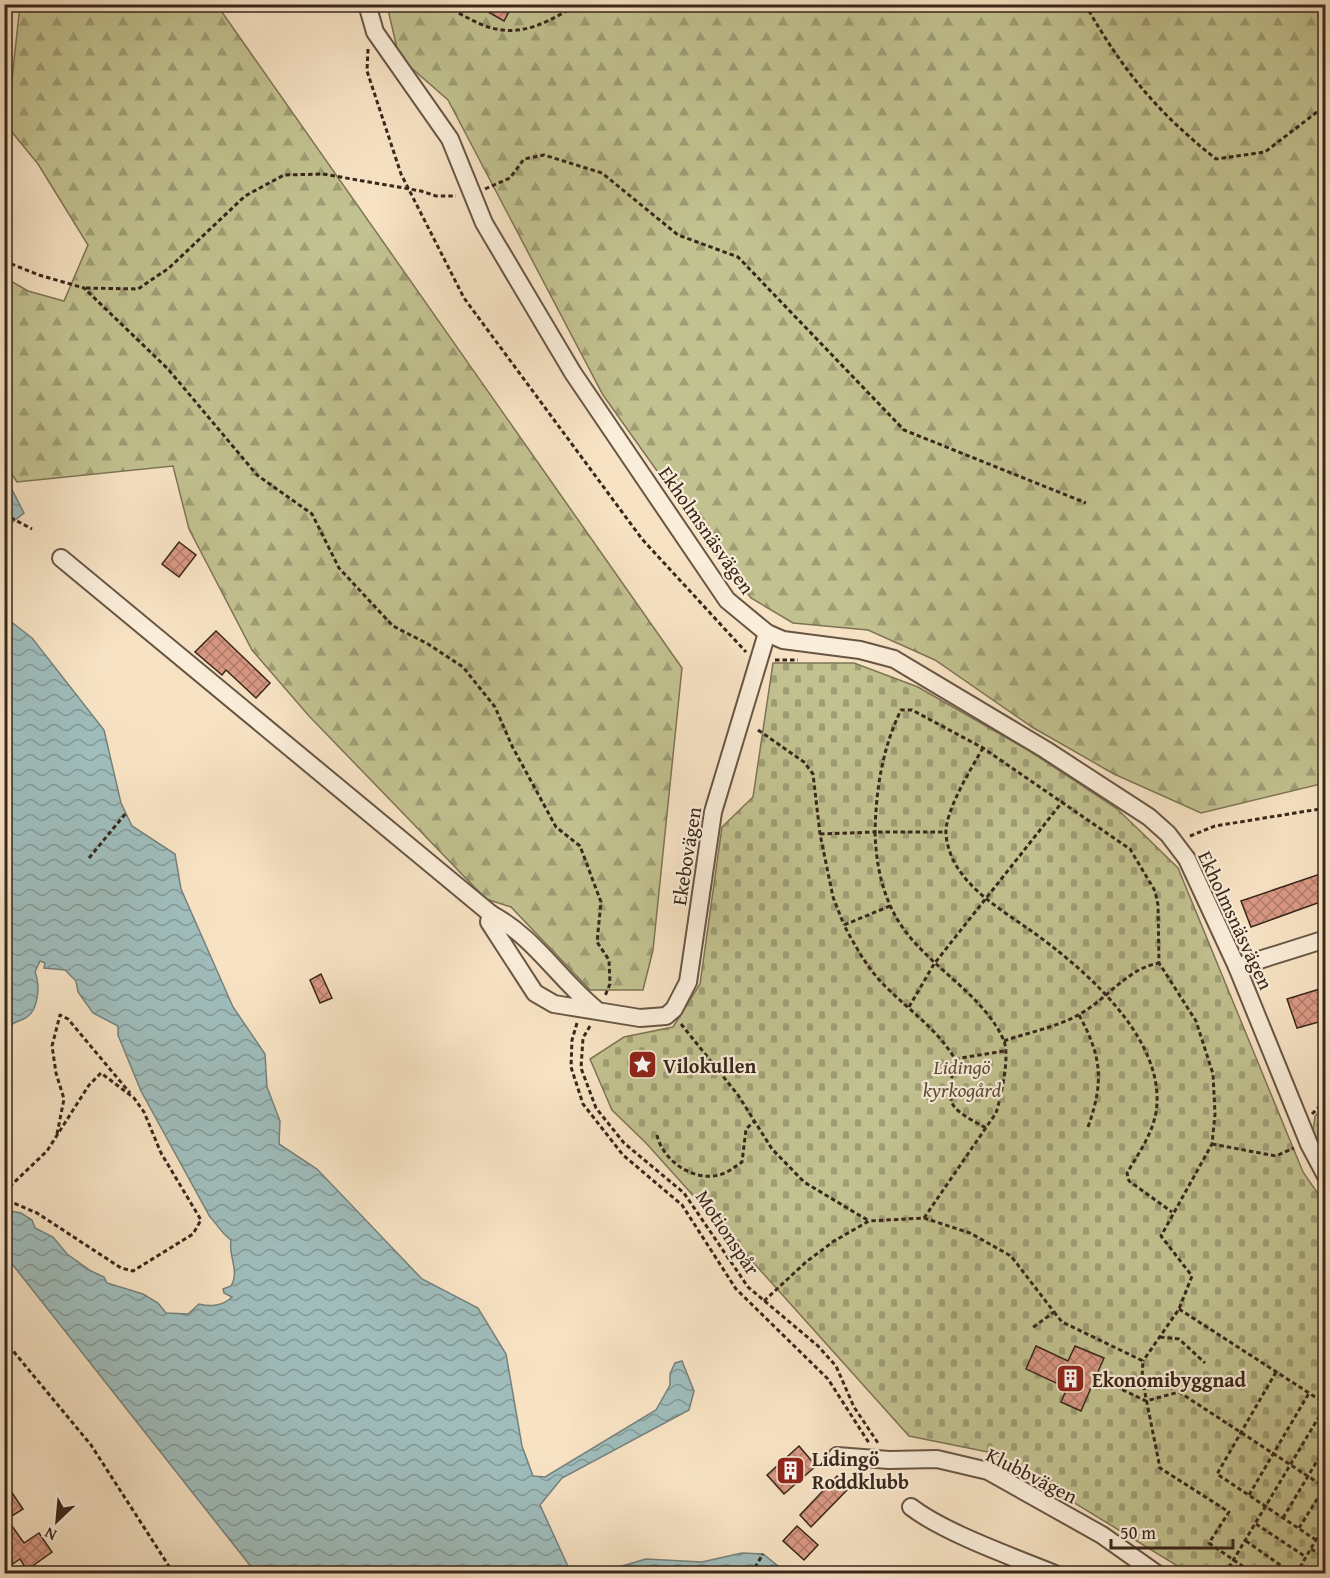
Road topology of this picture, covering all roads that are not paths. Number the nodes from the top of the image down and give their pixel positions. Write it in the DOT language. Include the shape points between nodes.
graph roads {
  1 [pos="367,4"];
  2 [pos="61,558"];
  3 [pos="767,633"];
  4 [pos="492,914"];
  5 [pos="1326,939"];
  6 [pos="1237,967"];
  7 [pos="593,1011"];
  8 [pos="1326,1176"];
  9 [pos="837,1456"];
  10 [pos="910,1507"];
  11 [pos="1146,1571"];
  12 [pos="1055,1574"];
  1 -- 3 [label="street, Ekholmsnäsvägen" via="375,32 450,139 484,223 573,373 727,600"];
  2 -- 4 [label="street"];
  3 -- 6 [label="street, Ekholmsnäsvägen" via="799,643 860,650 894,659 1149,817 1187,859"];
  3 -- 7 [label="street, Ekebovägen" via="762,664 713,812 688,982 666,1016 640,1018"];
  4 -- 7 [label="street" via="512,925"];
  4 -- 7 [label="street" via="489,922 535,993 554,1004"];
  5 -- 6 [label="street"];
  6 -- 8 [label="street, Ekholmsnäsvägen" via="1309,1144"];
  9 -- 11 [label="street, Klubbvägen" via="937,1459 988,1472 1102,1535"];
  10 -- 12 [label="street" via="969,1538"];
}
